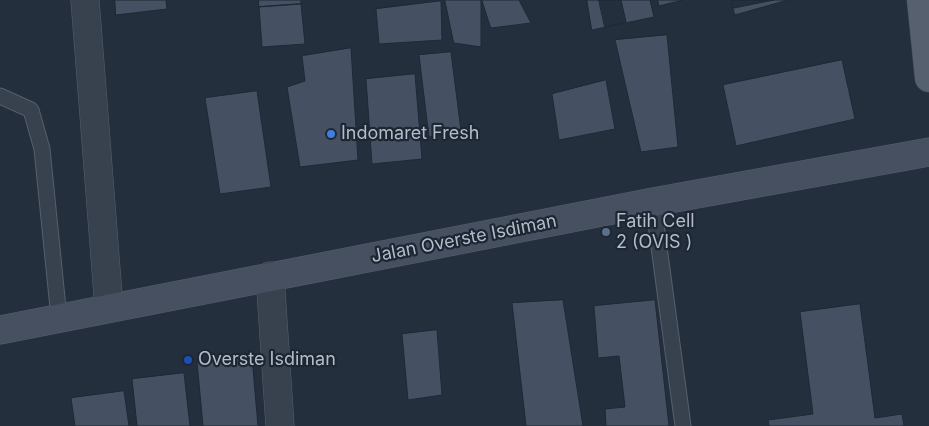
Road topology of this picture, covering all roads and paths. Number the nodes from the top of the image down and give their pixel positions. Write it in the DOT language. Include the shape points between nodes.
graph roads {
  1 [pos="85,0"];
  2 [pos="921,0"];
  3 [pos="929,78"];
  4 [pos="0,96"];
  5 [pos="929,152"];
  6 [pos="653,202"];
  7 [pos="270,276"];
  8 [pos="109,308"];
  9 [pos="59,318"];
  10 [pos="0,330"];
  11 [pos="280,426"];
  12 [pos="683,426"];
  1 -- 8 [label="street"];
  2 -- 3 [label="main road"];
  4 -- 9 [label="lane" via="31,110 42,148"];
  5 -- 6 [label="main road, Jalan Overste Isdiman"];
  6 -- 7 [label="main road, Jalan Overste Isdiman"];
  6 -- 12 [label="lane"];
  7 -- 8 [label="main road, Jalan Overste Isdiman"];
  7 -- 11 [label="street"];
  8 -- 9 [label="main road, Jalan Overste Isdiman"];
  9 -- 10 [label="main road, Jalan Overste Isdiman"];
}
